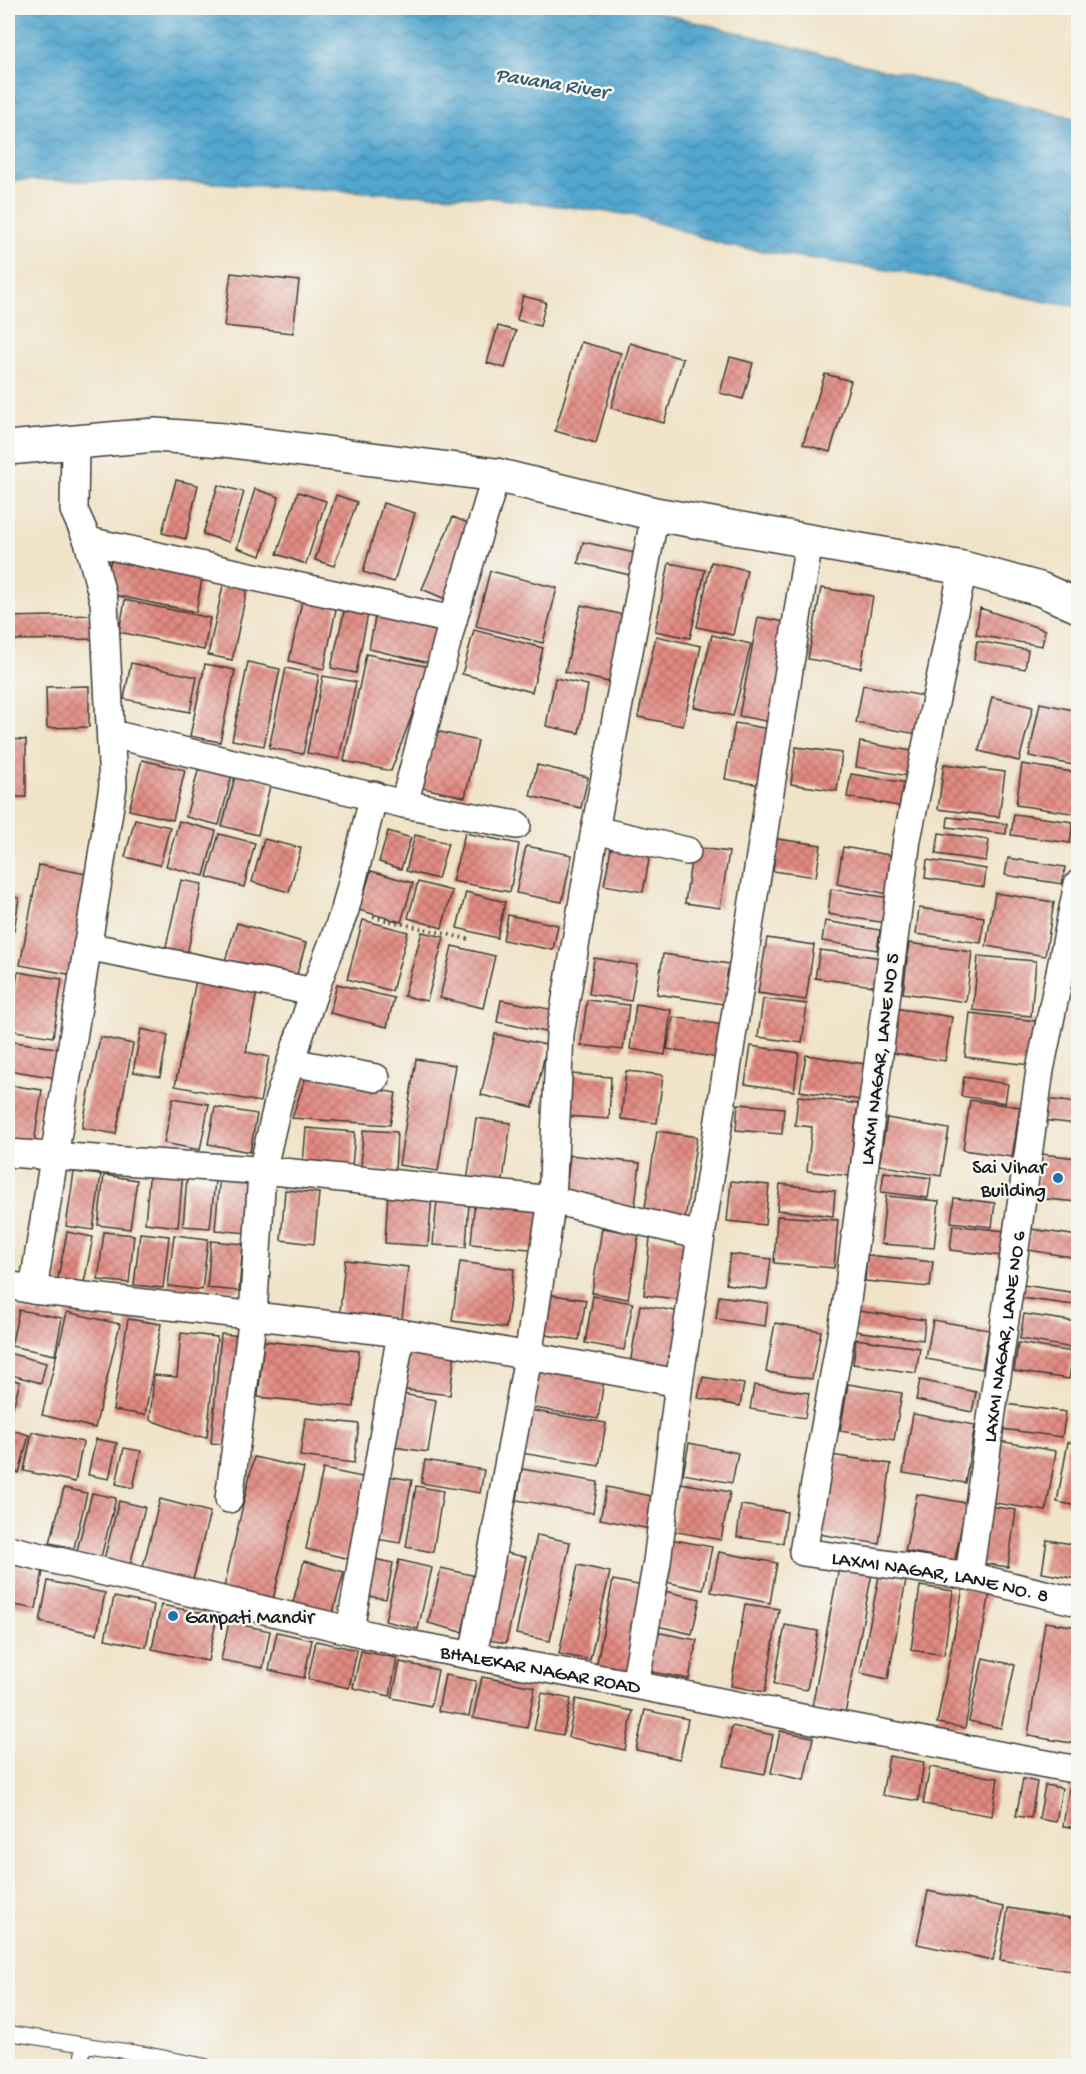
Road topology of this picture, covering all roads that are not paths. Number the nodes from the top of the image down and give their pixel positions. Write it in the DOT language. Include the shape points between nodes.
graph roads {
  1 [pos="75,443"];
  2 [pos="8,448"];
  3 [pos="496,475"];
  4 [pos="655,514"];
  5 [pos="88,541"];
  6 [pos="809,541"];
  7 [pos="963,568"];
  8 [pos="1078,606"];
  9 [pos="453,620"];
  10 [pos="112,734"];
  11 [pos="374,795"];
  12 [pos="405,804"];
  13 [pos="517,825"];
  14 [pos="595,830"];
  15 [pos="687,851"];
  16 [pos="1078,884"];
  17 [pos="87,946"];
  18 [pos="314,992"];
  19 [pos="291,1062"];
  20 [pos="376,1078"];
  21 [pos="8,1152"];
  22 [pos="54,1156"];
  23 [pos="262,1172"];
  24 [pos="552,1200"];
  25 [pos="700,1236"];
  26 [pos="20,1288"];
  27 [pos="253,1316"];
  28 [pos="401,1333"];
  29 [pos="528,1357"];
  30 [pos="679,1383"];
  31 [pos="229,1499"];
  32 [pos="8,1549"];
  33 [pos="803,1552"];
  34 [pos="969,1576"];
  35 [pos="1078,1602"];
  36 [pos="350,1630"];
  37 [pos="473,1656"];
  38 [pos="635,1685"];
  39 [pos="1078,1770"];
  40 [pos="8,2032"];
  41 [pos="84,2045"];
  42 [pos="80,2067"];
  43 [pos="206,2067"];
  1 -- 2 [label="street"];
  1 -- 3 [label="street" via="155,435 224,440"];
  1 -- 5 [label="street" via="74,510"];
  3 -- 4 [label="street"];
  3 -- 9 [label="street"];
  4 -- 6 [label="street"];
  4 -- 14 [label="street"];
  5 -- 9 [label="street"];
  5 -- 10 [label="street" via="104,602"];
  6 -- 7 [label="street"];
  6 -- 25 [label="street"];
  7 -- 8 [label="street" via="1040,589"];
  7 -- 33 [label="street, LAXMI NAGAR, LANE NO 5" via="907,839 847,1301"];
  9 -- 12 [label="street"];
  10 -- 11 [label="street"];
  10 -- 17 [label="street" via="113,786"];
  11 -- 12 [label="street"];
  11 -- 18 [label="street" via="345,910"];
  12 -- 13 [label="street"];
  14 -- 15 [label="street"];
  14 -- 24 [label="street" via="560,1034"];
  16 -- 34 [label="street, LAXMI NAGAR, LANE NO 6" via="1040,1070"];
  17 -- 18 [label="street"];
  17 -- 22 [label="street"];
  18 -- 19 [label="street"];
  19 -- 20 [label="street"];
  19 -- 23 [label="street"];
  21 -- 22 [label="street"];
  22 -- 23 [label="street"];
  22 -- 26 [label="street"];
  23 -- 24 [label="street"];
  23 -- 27 [label="street"];
  24 -- 25 [label="street"];
  24 -- 29 [label="street"];
  25 -- 30 [label="street"];
  26 -- 27 [label="street"];
  27 -- 28 [label="street"];
  27 -- 31 [label="street"];
  28 -- 29 [label="street"];
  28 -- 36 [label="street"];
  29 -- 30 [label="street"];
  29 -- 37 [label="street"];
  30 -- 38 [label="street" via="657,1562"];
  32 -- 36 [label="street, BHALEKAR NAGAR ROAD"];
  33 -- 34 [label="street, LAXMI NAGAR, LANE NO. 8"];
  34 -- 35 [label="street, LAXMI NAGAR, LANE NO. 8"];
  36 -- 37 [label="street, BHALEKAR NAGAR ROAD"];
  37 -- 38 [label="street, BHALEKAR NAGAR ROAD"];
  38 -- 39 [label="street, BHALEKAR NAGAR ROAD"];
  40 -- 41 [label="lane"];
  41 -- 42 [label="lane"];
  41 -- 43 [label="lane"];
}
